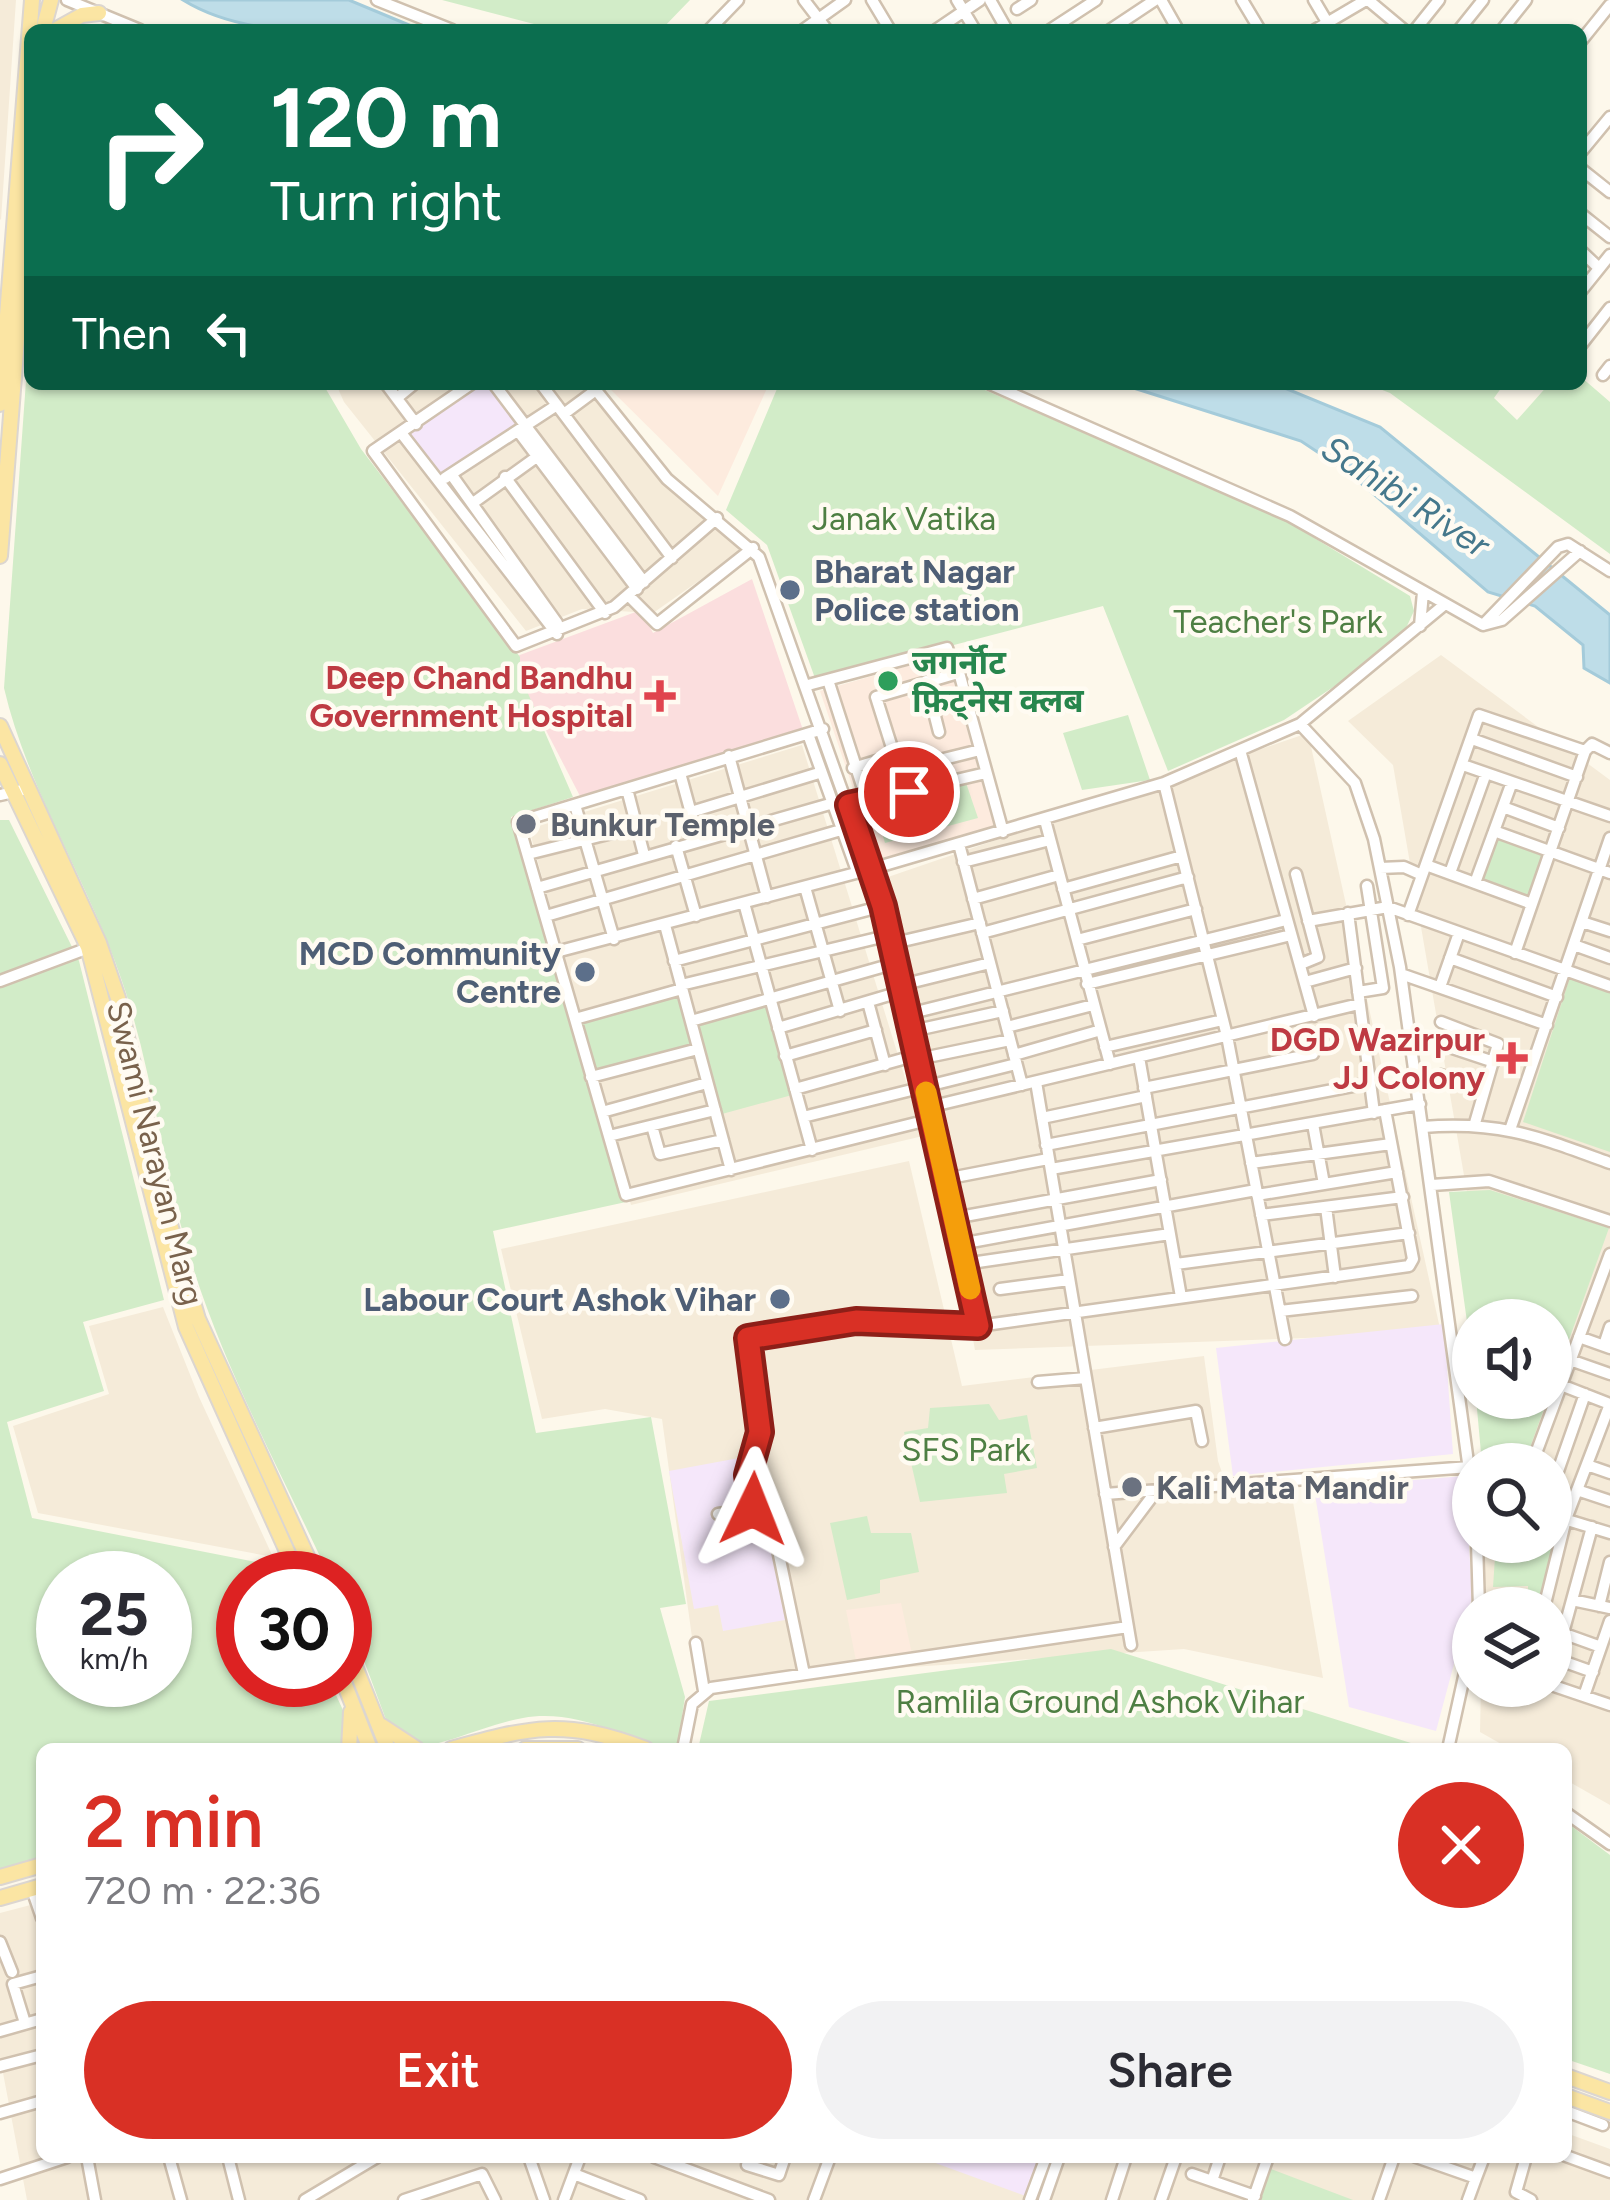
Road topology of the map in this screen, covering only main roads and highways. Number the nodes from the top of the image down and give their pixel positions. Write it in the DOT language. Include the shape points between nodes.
graph roads {
  1 [pos="99,13"];
  2 [pos="66,24"];
  3 [pos="24,98"];
  4 [pos="24,193"];
  5 [pos="13,232"];
  6 [pos="0,404"];
  7 [pos="4,460"];
  8 [pos="0,556"];
  9 [pos="0,726"];
  10 [pos="0,764"];
  11 [pos="14,792"];
  12 [pos="94,945"];
  13 [pos="286,1551"];
  14 [pos="305,1551"];
  15 [pos="372,1706"];
  16 [pos="351,1707"];
  17 [pos="354,1707"];
  18 [pos="379,1723"];
  19 [pos="349,1743"];
  20 [pos="368,1743"];
  21 [pos="386,1743"];
  22 [pos="408,1743"];
  23 [pos="474,1743"];
  24 [pos="628,1743"];
  25 [pos="36,1867"];
  26 [pos="0,1877"];
  27 [pos="36,1887"];
  28 [pos="0,1898"];
  29 [pos="1572,2078"];
  30 [pos="1610,2092"];
  31 [pos="1572,2099"];
  32 [pos="1608,2119"];
  1 -- 2 [label="main road"];
  3 -- 5 [label="main road"];
  4 -- 5 [label="main road"];
  5 -- 6 [label="main road"];
  5 -- 7 [label="main road"];
  7 -- 8 [label="main road"];
  9 -- 11 [label="main road, Swami Narayan Marg"];
  10 -- 11 [label="main road, Swami Narayan Marg"];
  11 -- 12 [label="main road, Swami Narayan Marg"];
  12 -- 13 [label="main road, Swami Narayan Marg" via="186,1327"];
  12 -- 14 [label="main road, Swami Narayan Marg" via="198,1319"];
  15 -- 18 [label="main road"];
  16 -- 19 [label="main road"];
  17 -- 20 [label="main road"];
  18 -- 21 [label="main road"];
  18 -- 22 [label="main road"];
  23 -- 24 [label="main road" via="545,1725"];
  25 -- 26 [label="main road"];
  27 -- 28 [label="main road"];
  29 -- 30 [label="main road"];
  31 -- 32 [label="main road"];
}
